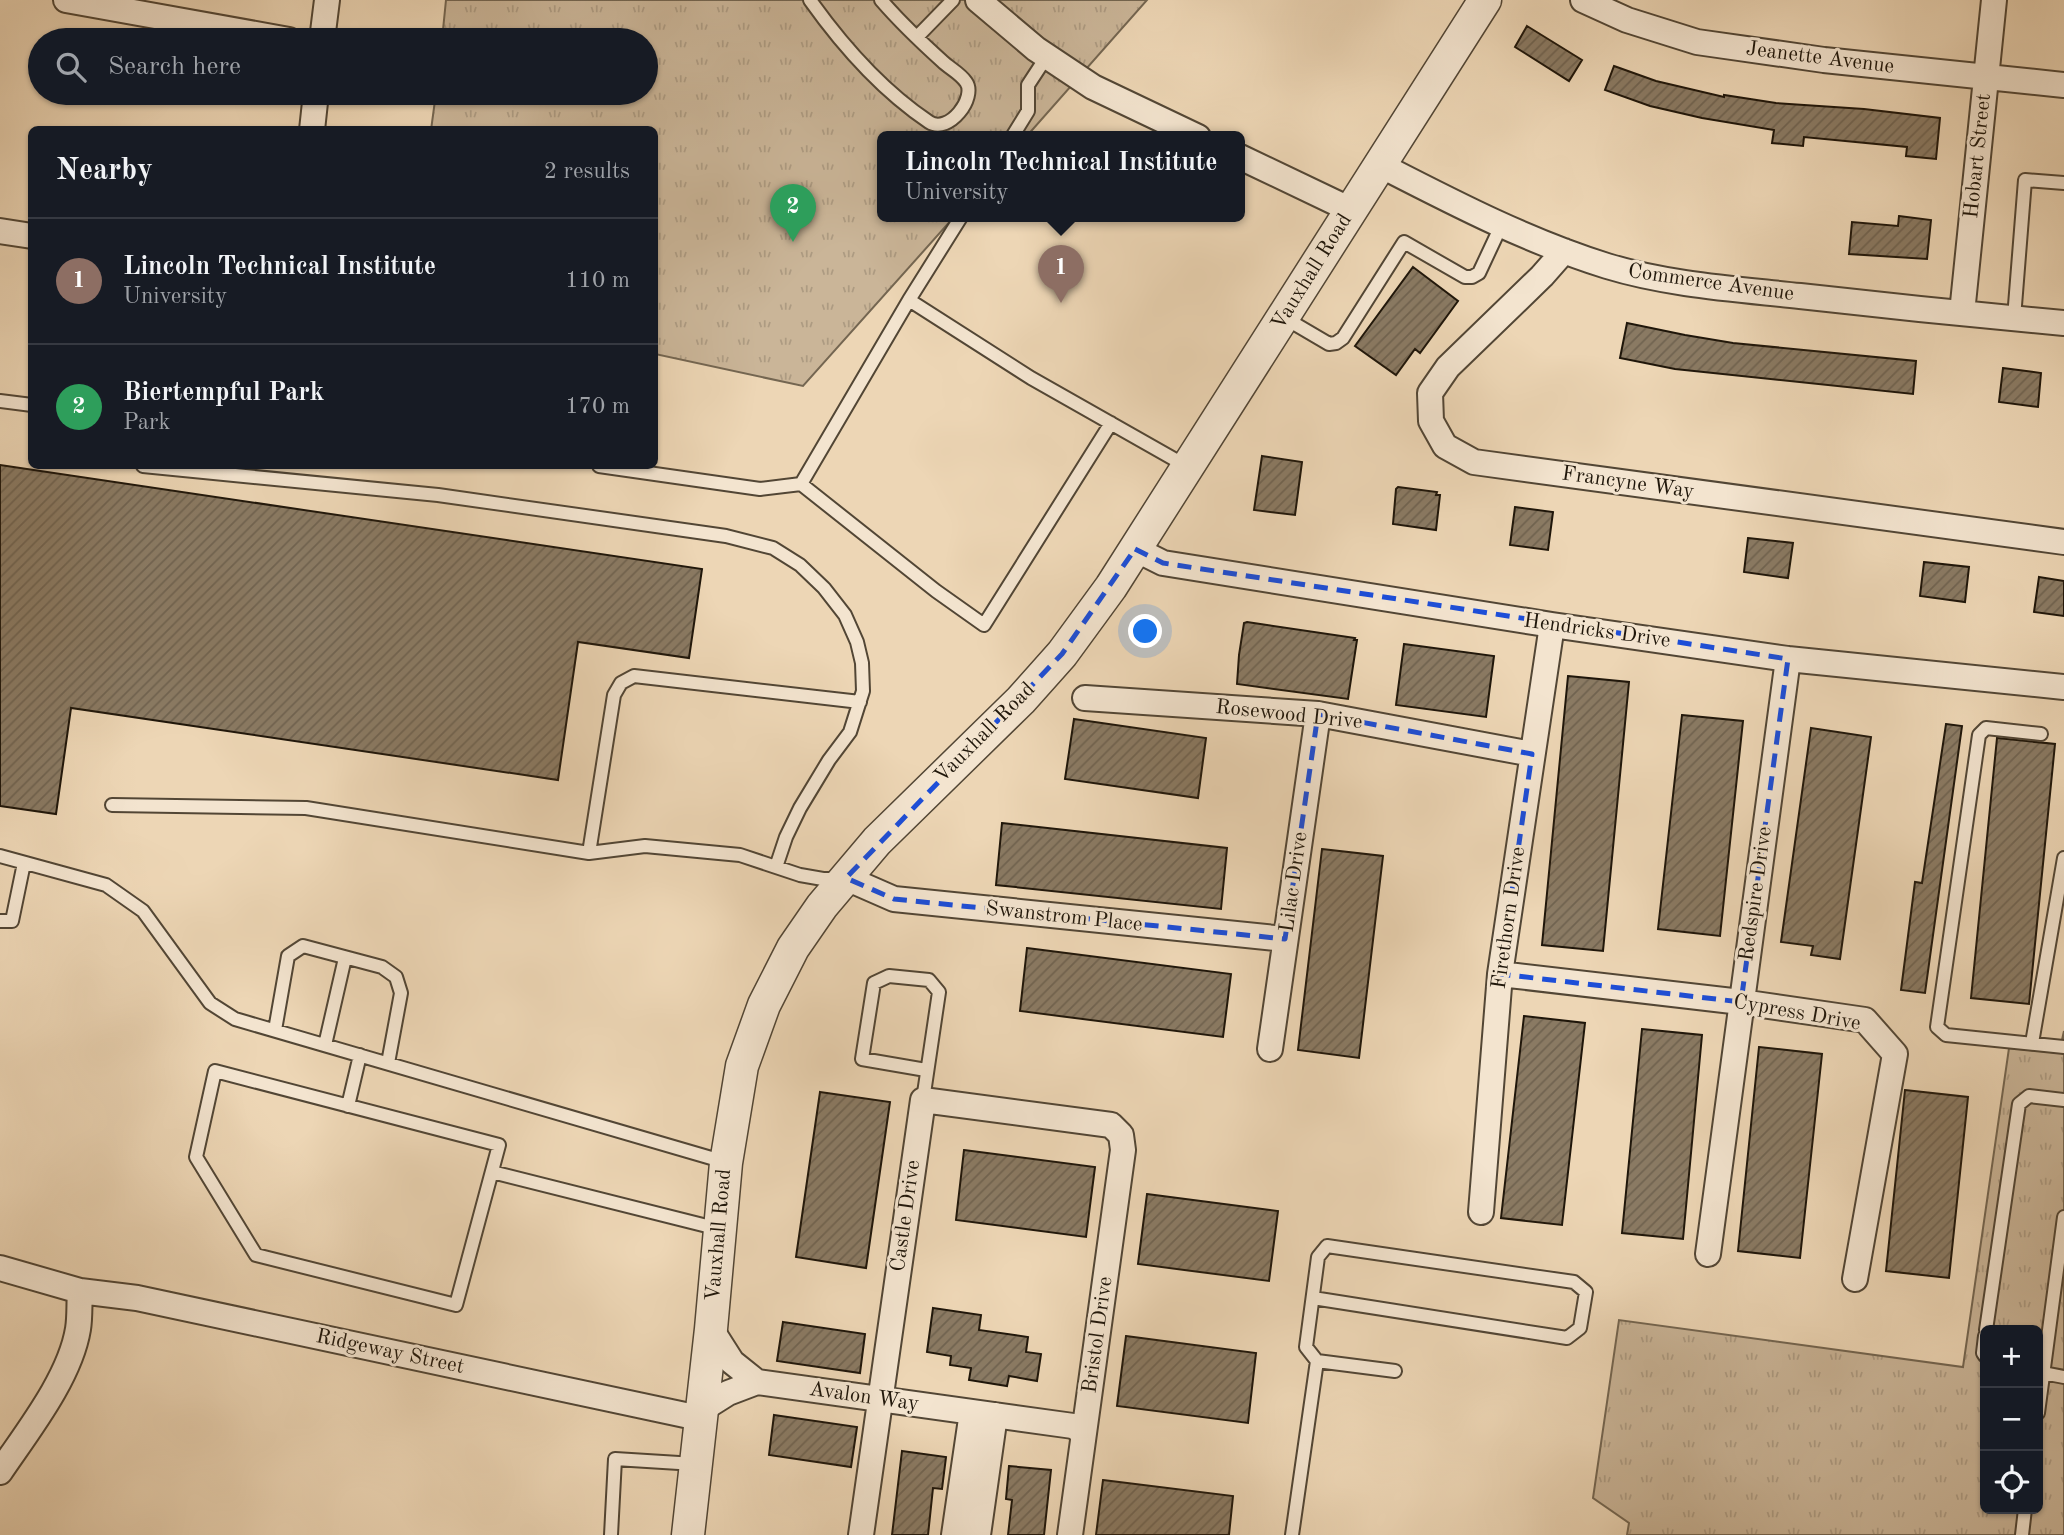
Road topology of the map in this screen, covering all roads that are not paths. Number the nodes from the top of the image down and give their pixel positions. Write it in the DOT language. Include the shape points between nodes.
graph roads {
  1 [pos="66,0"];
  2 [pos="327,0"];
  3 [pos="810,0"];
  4 [pos="881,0"];
  5 [pos="953,0"];
  6 [pos="978,0"];
  7 [pos="1485,0"];
  8 [pos="1583,0"];
  9 [pos="1994,0"];
  10 [pos="222,28"];
  11 [pos="324,28"];
  12 [pos="917,37"];
  13 [pos="1047,56"];
  14 [pos="1986,77"];
  15 [pos="2064,85"];
  16 [pos="315,105"];
  17 [pos="312,126"];
  18 [pos="1016,131"];
  19 [pos="1185,131"];
  20 [pos="1245,159"];
  21 [pos="1380,165"];
  22 [pos="2064,183"];
  23 [pos="1351,210"];
  24 [pos="958,222"];
  25 [pos="1502,226"];
  26 [pos="0,231"];
  27 [pos="28,235"];
  28 [pos="1564,251"];
  29 [pos="909,300"];
  30 [pos="1962,313"];
  31 [pos="1283,317"];
  32 [pos="2014,318"];
  33 [pos="2064,323"];
  34 [pos="0,401"];
  35 [pos="28,404"];
  36 [pos="1111,423"];
  37 [pos="1188,467"];
  38 [pos="174,469"];
  39 [pos="620,469"];
  40 [pos="801,484"];
  41 [pos="2064,542"];
  42 [pos="1135,549"];
  43 [pos="1552,625"];
  44 [pos="1788,659"];
  45 [pos="2064,687"];
  46 [pos="1085,698"];
  47 [pos="860,702"];
  48 [pos="1318,714"];
  49 [pos="2041,734"];
  50 [pos="1532,754"];
  51 [pos="112,805"];
  52 [pos="589,853"];
  53 [pos="0,856"];
  54 [pos="2064,858"];
  55 [pos="24,863"];
  56 [pos="776,867"];
  57 [pos="846,878"];
  58 [pos="0,921"];
  59 [pos="1285,939"];
  60 [pos="345,958"];
  61 [pos="1500,974"];
  62 [pos="1741,1002"];
  63 [pos="275,1030"];
  64 [pos="2032,1043"];
  65 [pos="325,1045"];
  66 [pos="2064,1047"];
  67 [pos="1270,1049"];
  68 [pos="360,1055"];
  69 [pos="388,1063"];
  70 [pos="926,1070"];
  71 [pos="923,1100"];
  72 [pos="2064,1100"];
  73 [pos="348,1106"];
  74 [pos="726,1163"];
  75 [pos="492,1172"];
  76 [pos="1481,1212"];
  77 [pos="2064,1217"];
  78 [pos="720,1229"];
  79 [pos="1708,1254"];
  80 [pos="0,1268"];
  81 [pos="1855,1279"];
  82 [pos="80,1291"];
  83 [pos="1313,1298"];
  84 [pos="1987,1325"];
  85 [pos="711,1329"];
  86 [pos="2043,1354"];
  87 [pos="1317,1361"];
  88 [pos="1395,1371"];
  89 [pos="2043,1374"];
  90 [pos="2064,1377"];
  91 [pos="757,1382"];
  92 [pos="879,1399"];
  93 [pos="983,1413"];
  94 [pos="700,1414"];
  95 [pos="1084,1433"];
  96 [pos="695,1464"];
  97 [pos="0,1472"];
  98 [pos="2024,1514"];
  99 [pos="611,1535"];
  100 [pos="688,1535"];
  101 [pos="861,1535"];
  102 [pos="954,1535"];
  103 [pos="978,1535"];
  104 [pos="1070,1535"];
  105 [pos="1292,1535"];
  106 [pos="2022,1535"];
  1 -- 10 [label="street"];
  2 -- 11 [label="street"];
  3 -- 12 [label="lane" via="881,82 912,110 942,126 968,98 970,88"];
  4 -- 12 [label="lane"];
  5 -- 12 [label="lane"];
  6 -- 13 [label="street"];
  7 -- 21 [label="street, Vauxhall Road"];
  8 -- 14 [label="street, Jeanette Avenue" via="1627,20 1697,42"];
  9 -- 14 [label="street, Hobart Street"];
  13 -- 18 [label="lane" via="1028,85 1028,111"];
  13 -- 19 [label="street" via="1093,87"];
  14 -- 15 [label="street, Jeanette Avenue"];
  14 -- 30 [label="street, Hobart Street"];
  16 -- 17 [label="street"];
  20 -- 23 [label="street"];
  21 -- 23 [label="street, Vauxhall Road"];
  21 -- 25 [label="street, Commerce Avenue"];
  22 -- 32 [label="lane" via="2025,180"];
  23 -- 31 [label="street, Vauxhall Road"];
  24 -- 29 [label="lane"];
  25 -- 28 [label="street, Commerce Avenue"];
  25 -- 31 [label="lane" via="1479,273 1472,277 1404,242 1336,343 1329,344"];
  26 -- 27 [label="street"];
  28 -- 30 [label="street, Commerce Avenue" via="1608,266 1693,284"];
  28 -- 41 [label="street, Francyne Way" via="1448,367 1430,393 1431,421 1445,446 1474,462"];
  29 -- 36 [label="lane"];
  29 -- 40 [label="lane"];
  30 -- 32 [label="street, Commerce Avenue"];
  31 -- 37 [label="street, Vauxhall Road"];
  32 -- 33 [label="street, Commerce Avenue"];
  34 -- 35 [label="lane"];
  36 -- 37 [label="lane"];
  36 -- 40 [label="lane" via="984,625"];
  37 -- 42 [label="street, Vauxhall Road"];
  38 -- 47 [label="lane" via="438,495 726,536 773,548 800,565 845,615 862,663"];
  39 -- 40 [label="lane" via="760,489"];
  42 -- 43 [label="street, Hendricks Drive" via="1163,563"];
  42 -- 57 [label="street, Vauxhall Road" via="1062,654"];
  43 -- 44 [label="street, Hendricks Drive"];
  43 -- 50 [label="street, Firethorn Drive"];
  44 -- 45 [label="street, Hendricks Drive"];
  44 -- 62 [label="street, Redspire Drive"];
  46 -- 48 [label="street, Rosewood Drive"];
  47 -- 52 [label="lane" via="634,676 627,679 614,695"];
  47 -- 56 [label="lane" via="850,732 786,837"];
  48 -- 50 [label="street, Rosewood Drive"];
  48 -- 59 [label="street, Lilac Drive"];
  49 -- 64 [label="lane" via="1986,728 1979,735 1937,1027 1946,1035"];
  50 -- 61 [label="street, Firethorn Drive"];
  51 -- 52 [label="lane" via="306,808"];
  52 -- 56 [label="lane" via="645,846 687,849 740,855"];
  53 -- 55 [label="lane"];
  54 -- 64 [label="lane"];
  55 -- 58 [label="lane" via="12,921"];
  55 -- 63 [label="lane" via="106,885 143,911 210,1003 235,1019"];
  56 -- 57 [label="lane" via="823,879"];
  57 -- 59 [label="street, Swanstrom Place" via="894,899"];
  57 -- 74 [label="street, Vauxhall Road" via="793,948 764,1005 742,1066"];
  59 -- 67 [label="street, Lilac Drive"];
  60 -- 63 [label="lane" via="303,946 288,956"];
  60 -- 65 [label="lane"];
  60 -- 69 [label="lane" via="382,967 396,977 401,993"];
  61 -- 62 [label="street, Cypress Drive"];
  61 -- 76 [label="street, Firethorn Drive"];
  62 -- 79 [label="street, Redspire Drive"];
  62 -- 81 [label="street, Cypress Drive" via="1865,1020 1895,1054"];
  63 -- 65 [label="lane"];
  64 -- 66 [label="lane"];
  65 -- 68 [label="lane"];
  68 -- 69 [label="lane"];
  68 -- 73 [label="lane"];
  69 -- 74 [label="lane"];
  70 -- 70 [label="lane" via="939,992 929,980 889,976 874,983 862,1059"];
  70 -- 71 [label="lane"];
  71 -- 92 [label="street, Castle Drive"];
  71 -- 95 [label="street, Bristol Drive" via="1111,1125 1121,1135 1123,1150"];
  72 -- 84 [label="lane" via="2029,1096 2019,1104"];
  73 -- 75 [label="lane" via="499,1145"];
  73 -- 75 [label="lane" via="215,1071 195,1157 256,1255 456,1305"];
  74 -- 78 [label="street, Vauxhall Road"];
  75 -- 78 [label="lane"];
  77 -- 86 [label="lane"];
  78 -- 85 [label="street, Vauxhall Road"];
  80 -- 82 [label="street, Ridgeway Street"];
  82 -- 94 [label="street, Ridgeway Street" via="137,1298"];
  82 -- 97 [label="street" via="78,1331 68,1361 46,1405"];
  83 -- 83 [label="lane" via="1318,1256 1327,1246 1574,1282 1586,1292 1580,1328 1567,1338"];
  83 -- 87 [label="lane" via="1306,1347"];
  85 -- 91 [label="street" via="732,1362"];
  85 -- 94 [label="street, Vauxhall Road"];
  87 -- 88 [label="lane"];
  87 -- 105 [label="lane"];
  89 -- 90 [label="lane"];
  91 -- 92 [label="street, Avalon Way"];
  91 -- 94 [label="street, Avalon Way" via="728,1393"];
  92 -- 93 [label="street, Avalon Way"];
  92 -- 101 [label="street, Castle Drive"];
  93 -- 95 [label="street, Avalon Way" via="1073,1426"];
  93 -- 102 [label="street"];
  93 -- 103 [label="street"];
  94 -- 96 [label="street, Vauxhall Road"];
  95 -- 104 [label="street, Bristol Drive"];
  96 -- 99 [label="lane" via="615,1459"];
  96 -- 100 [label="street, Vauxhall Road"];
  98 -- 106 [label="lane"];
}
